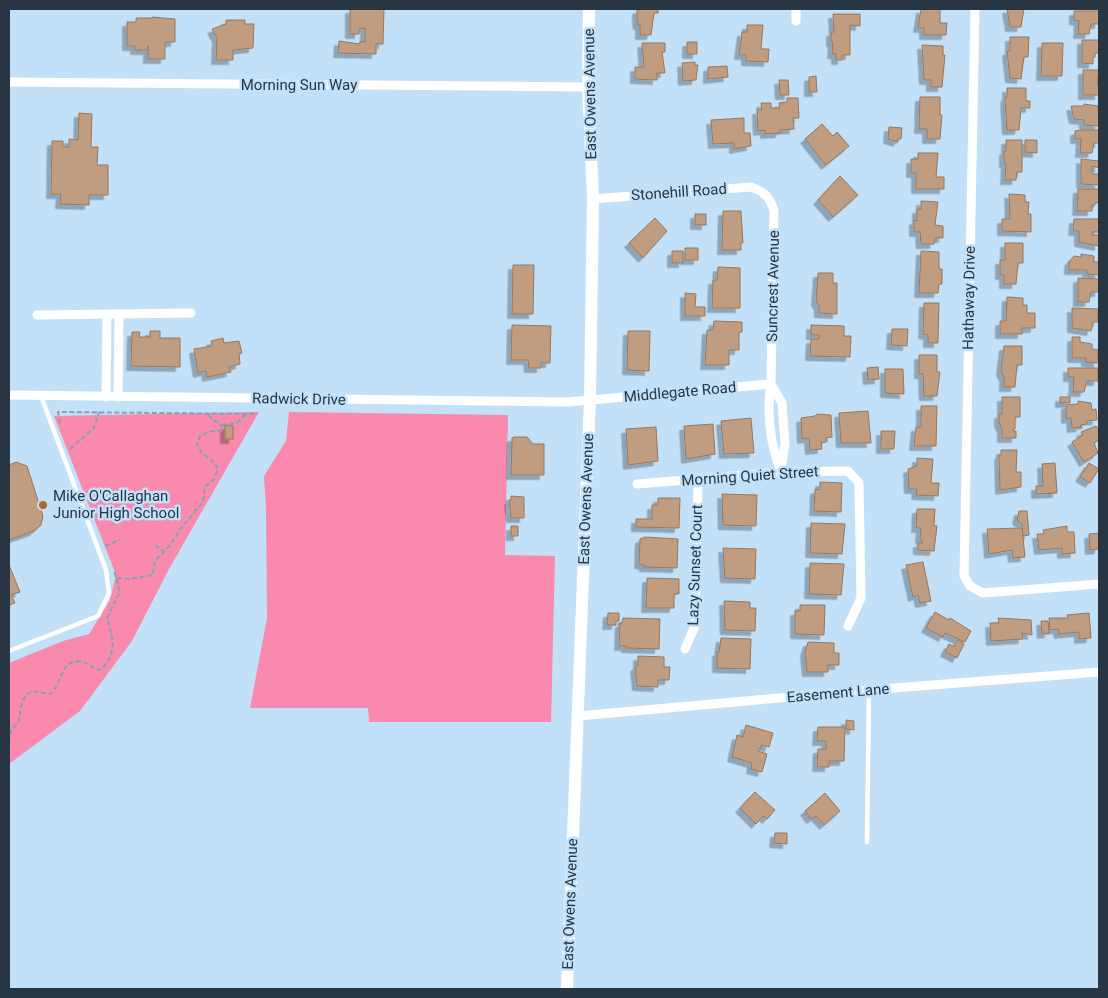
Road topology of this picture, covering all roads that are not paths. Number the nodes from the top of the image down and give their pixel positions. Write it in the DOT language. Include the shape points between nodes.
graph roads {
  1 [pos="589,9"];
  2 [pos="796,9"];
  3 [pos="975,9"];
  4 [pos="796,21"];
  5 [pos="9,82"];
  6 [pos="588,87"];
  7 [pos="764,191"];
  8 [pos="593,199"];
  9 [pos="191,313"];
  10 [pos="107,314"];
  11 [pos="119,314"];
  12 [pos="37,315"];
  13 [pos="771,384"];
  14 [pos="9,395"];
  15 [pos="41,396"];
  16 [pos="106,397"];
  17 [pos="118,398"];
  18 [pos="590,399"];
  19 [pos="784,433"];
  20 [pos="770,434"];
  21 [pos="780,472"];
  22 [pos="698,479"];
  23 [pos="637,484"];
  24 [pos="1099,584"];
  25 [pos="848,626"];
  26 [pos="685,649"];
  27 [pos="9,651"];
  28 [pos="1099,672"];
  29 [pos="870,690"];
  30 [pos="578,716"];
  31 [pos="866,842"];
  32 [pos="567,989"];
  1 -- 6 [label="street, East Owens Avenue"];
  2 -- 4 [label="street"];
  3 -- 24 [label="street, Hathaway Drive" via="964,576 970,586 983,593"];
  5 -- 6 [label="street, Morning Sun Way"];
  6 -- 8 [label="street, East Owens Avenue"];
  7 -- 8 [label="street, Stonehill Road" via="751,187"];
  7 -- 13 [label="street, Suncrest Avenue" via="772,201 774,211"];
  8 -- 18 [label="street, East Owens Avenue"];
  9 -- 11 [label="street"];
  10 -- 11 [label="street"];
  10 -- 12 [label="street"];
  10 -- 16 [label="street"];
  11 -- 17 [label="street"];
  13 -- 18 [label="street, Middlegate Road"];
  13 -- 19 [label="street, Suncrest Avenue" via="782,403"];
  13 -- 20 [label="street, Suncrest Avenue" via="767,405"];
  14 -- 15 [label="street, Radwick Drive"];
  15 -- 16 [label="street, Radwick Drive"];
  15 -- 27 [label="lane" via="106,570 109,594 98,616"];
  16 -- 17 [label="street, Radwick Drive"];
  17 -- 18 [label="street, Radwick Drive" via="568,402"];
  18 -- 30 [label="street, East Owens Avenue"];
  19 -- 20 [label="lane"];
  19 -- 21 [label="street, Suncrest Avenue"];
  20 -- 21 [label="street, Suncrest Avenue"];
  21 -- 22 [label="street, Morning Quiet Street"];
  21 -- 25 [label="street, Morning Quiet Street" via="848,471 859,483 860,598"];
  22 -- 23 [label="street, Morning Quiet Street"];
  22 -- 26 [label="street, Lazy Sunset Court" via="695,626"];
  28 -- 29 [label="street, Easement Lane"];
  29 -- 30 [label="street, Easement Lane"];
  29 -- 31 [label="lane"];
  30 -- 32 [label="street, East Owens Avenue"];
}
